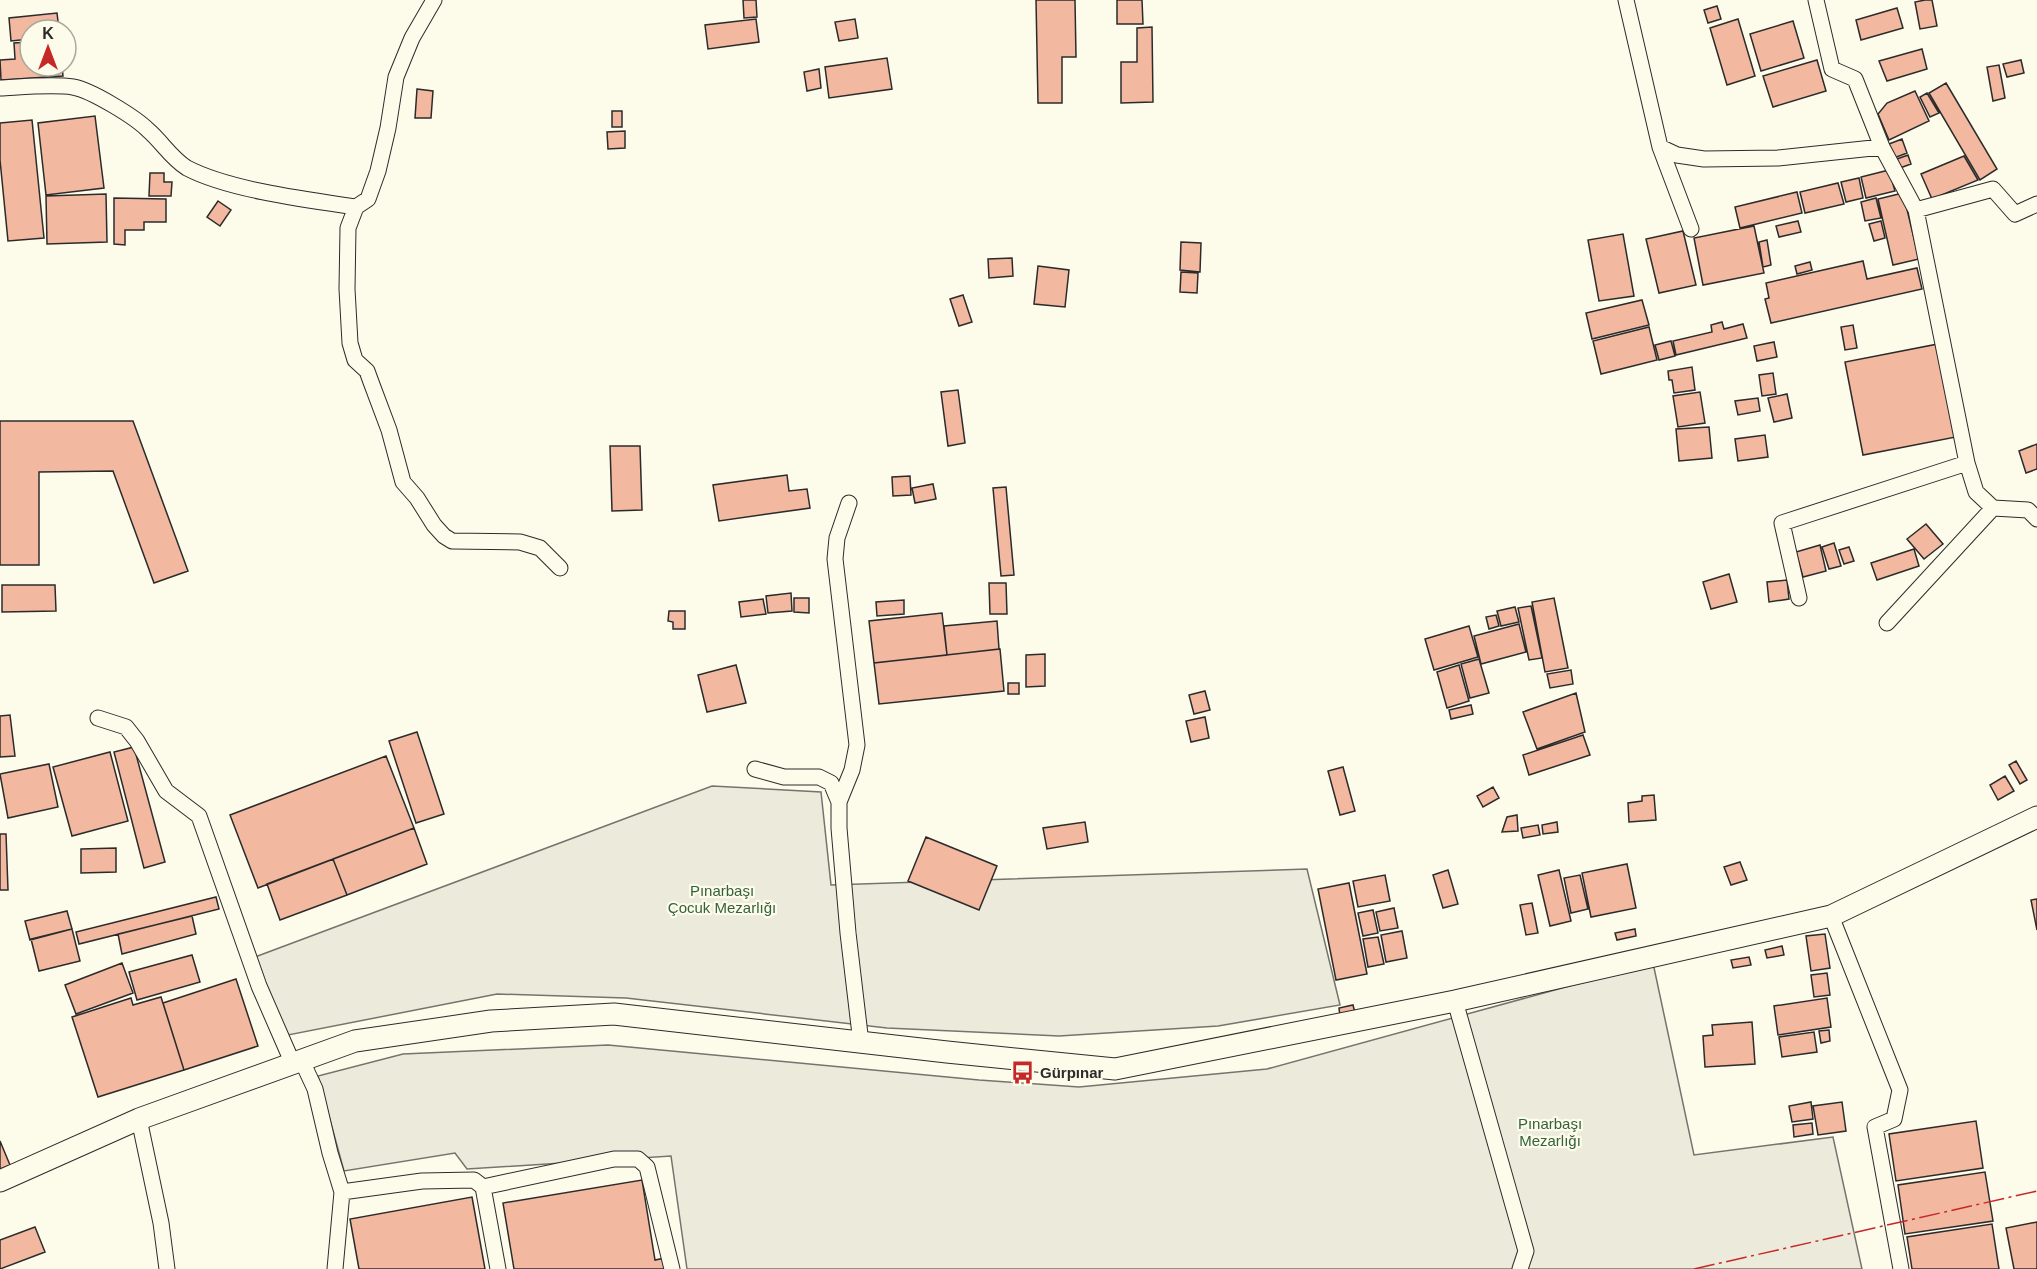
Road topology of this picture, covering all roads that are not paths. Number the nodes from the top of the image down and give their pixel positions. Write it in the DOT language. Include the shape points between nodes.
graph roads {
  1 [pos="434,0"];
  2 [pos="1626,0"];
  3 [pos="1816,0"];
  4 [pos="0,88"];
  5 [pos="1660,147"];
  6 [pos="1882,147"];
  7 [pos="2037,204"];
  8 [pos="356,207"];
  9 [pos="1916,210"];
  10 [pos="1691,229"];
  11 [pos="1967,463"];
  12 [pos="849,503"];
  13 [pos="1993,508"];
  14 [pos="2037,519"];
  15 [pos="560,568"];
  16 [pos="1799,598"];
  17 [pos="1887,623"];
  18 [pos="98,718"];
  19 [pos="755,769"];
  20 [pos="839,802"];
  21 [pos="2037,817"];
  22 [pos="1831,916"];
  23 [pos="1455,1001"];
  24 [pos="861,1043"];
  25 [pos="297,1062"];
  26 [pos="140,1119"];
  27 [pos="0,1181"];
  28 [pos="483,1187"];
  29 [pos="342,1192"];
  30 [pos="166,1269"];
  31 [pos="335,1269"];
  32 [pos="498,1269"];
  33 [pos="672,1269"];
  34 [pos="1520,1269"];
  35 [pos="1901,1269"];
  1 -- 8 [label="street" via="396,77 378,171 368,199"];
  2 -- 5 [label="street"];
  3 -- 6 [label="street" via="1832,69 1855,79"];
  4 -- 8 [label="street" via="72,87 86,91 147,129 188,168 249,188"];
  5 -- 6 [label="street" via="1677,155 1704,159 1778,158"];
  5 -- 10 [label="street"];
  6 -- 9 [label="street"];
  7 -- 9 [label="street" via="2015,214 1993,189"];
  8 -- 15 [label="street" via="348,228 350,344 355,360 367,371 403,482 434,525 452,541 520,542 540,548"];
  9 -- 11 [label="street"];
  11 -- 13 [label="street" via="1976,492"];
  11 -- 16 [label="street" via="1782,524"];
  12 -- 20 [label="street" via="837,538 835,559 857,745"];
  13 -- 14 [label="street" via="2028,510"];
  13 -- 17 [label="street"];
  18 -- 25 [label="street" via="126,727 166,790 199,816 259,986"];
  19 -- 20 [label="street" via="784,777 819,777 831,783"];
  20 -- 24 [label="street"];
  21 -- 22 [label="main road"];
  22 -- 23 [label="main road"];
  22 -- 35 [label="street" via="1900,1090 1894,1119 1875,1127"];
  23 -- 24 [label="main road" via="1115,1069"];
  23 -- 34 [label="street" via="1526,1251"];
  24 -- 25 [label="main road" via="614,1014 491,1021 355,1041"];
  25 -- 26 [label="main road"];
  25 -- 29 [label="street" via="315,1089"];
  26 -- 27 [label="main road"];
  26 -- 30 [label="street"];
  28 -- 29 [label="street" via="474,1180 422,1181"];
  28 -- 32 [label="street"];
  28 -- 33 [label="street" via="614,1159 638,1159 647,1167"];
  29 -- 31 [label="street"];
}
